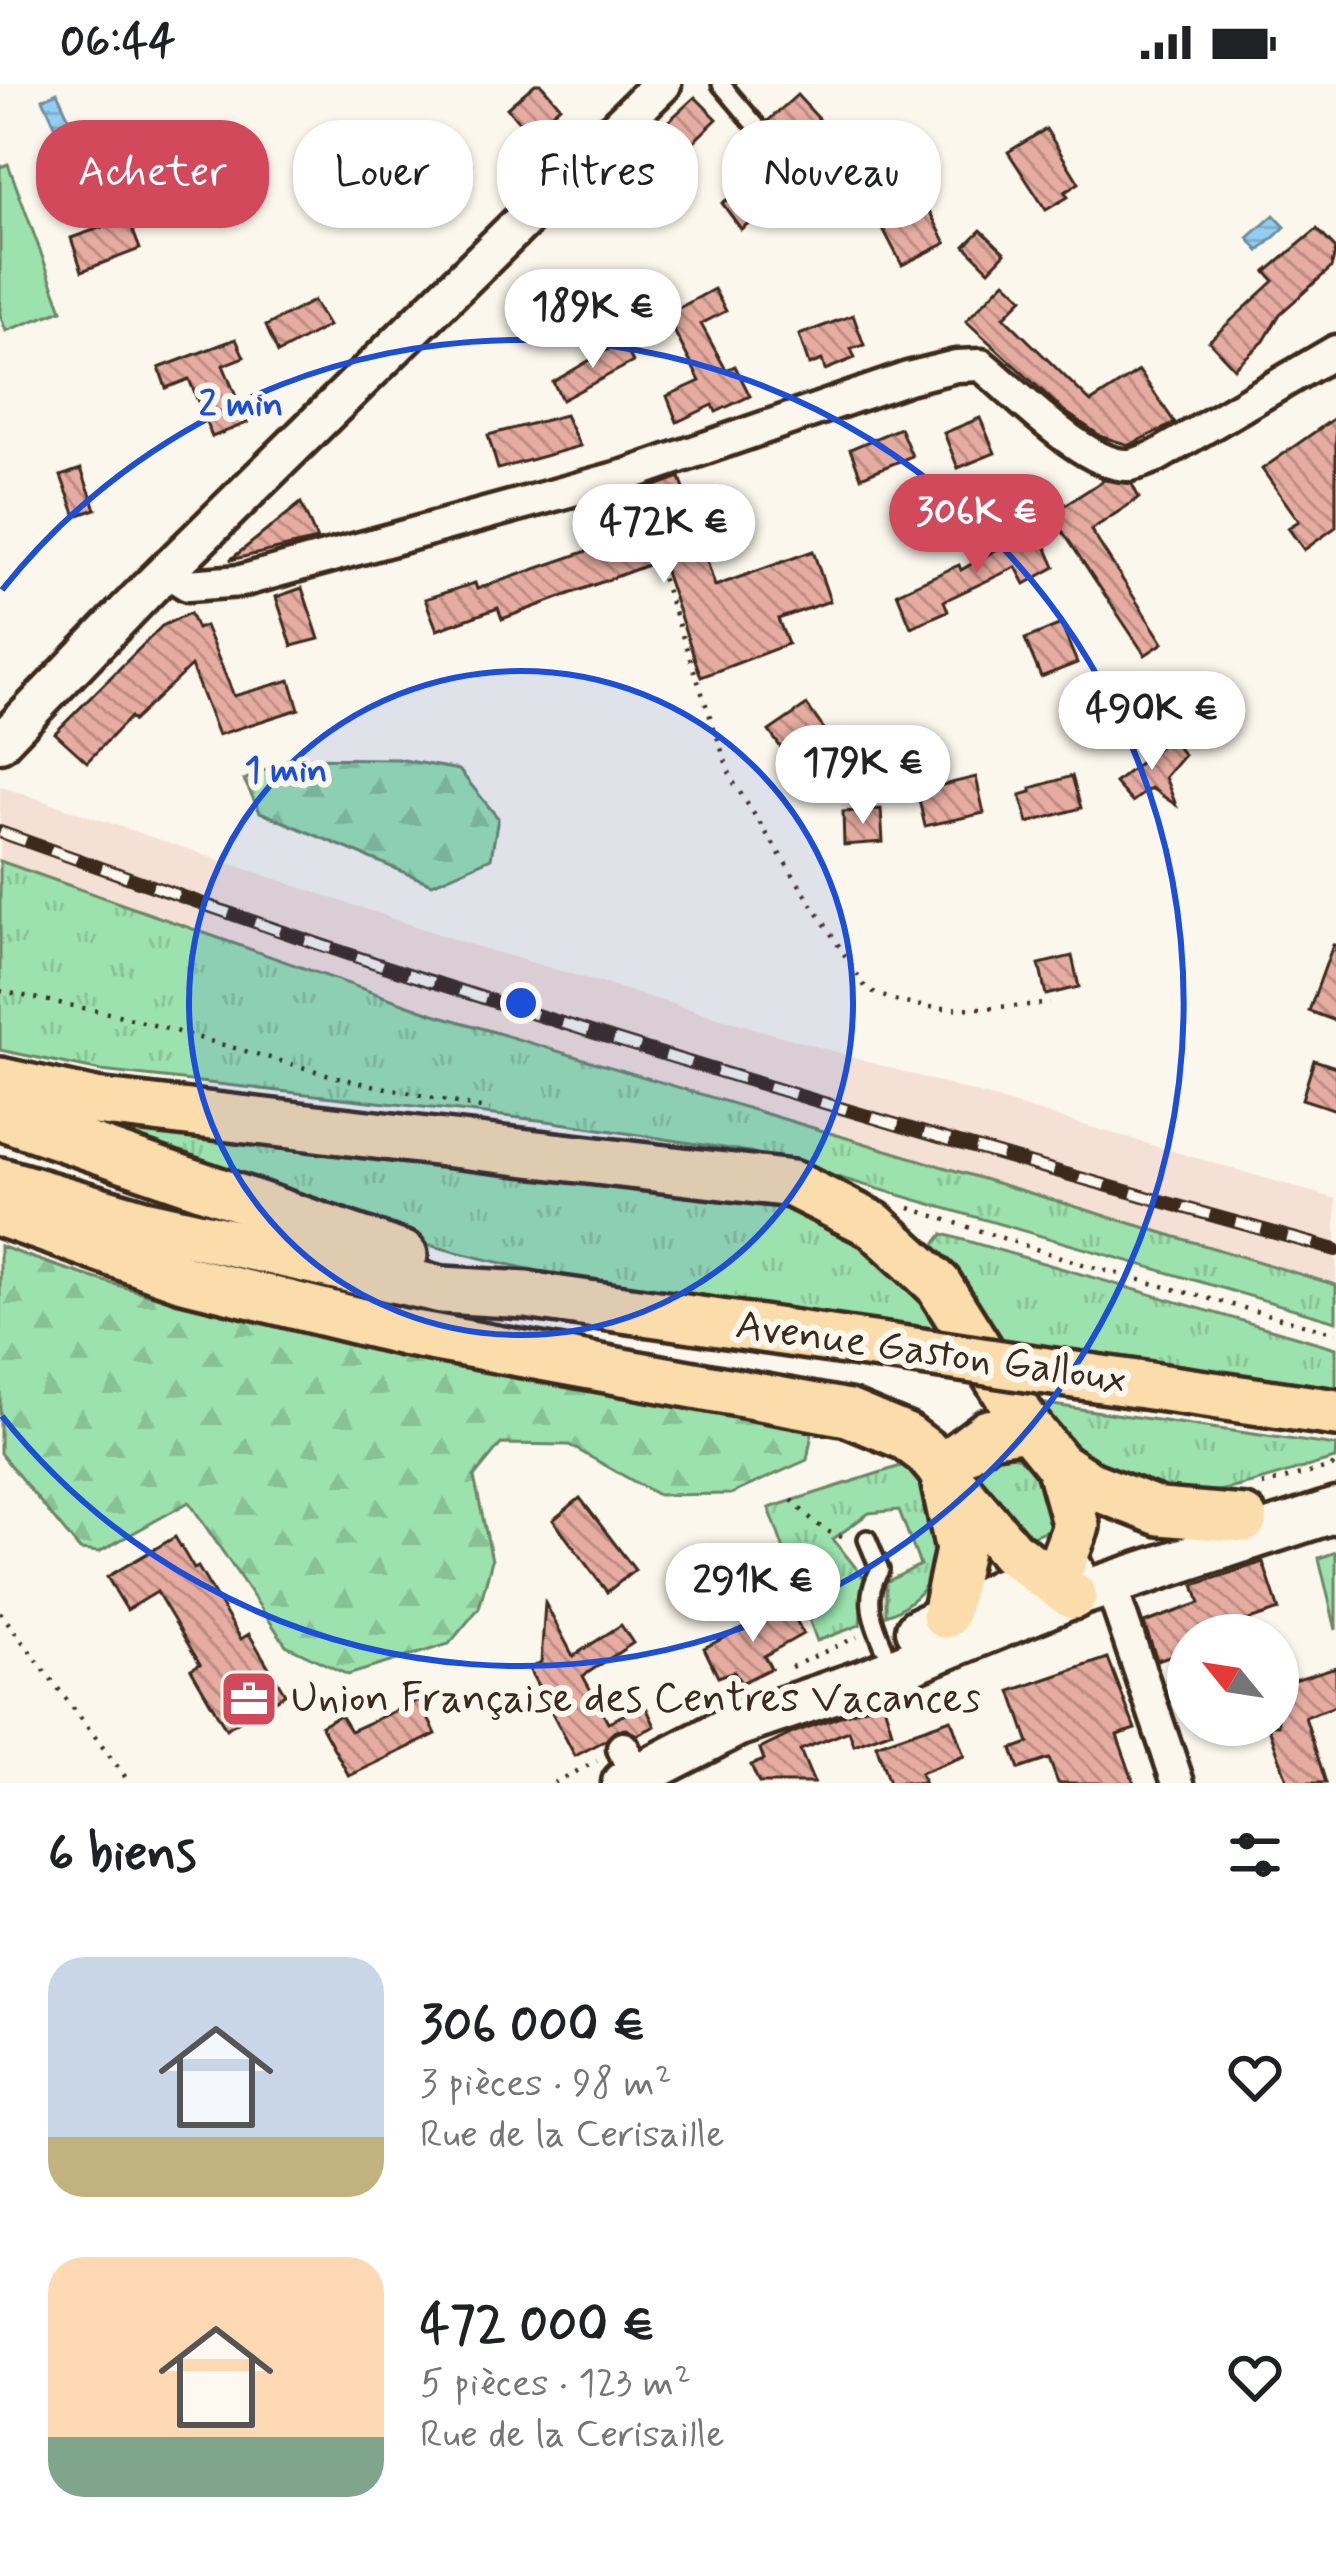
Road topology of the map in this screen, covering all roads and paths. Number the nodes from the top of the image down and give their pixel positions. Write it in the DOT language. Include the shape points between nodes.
graph roads {
  1 [pos="662,84"];
  2 [pos="722,84"];
  3 [pos="752,120"];
  4 [pos="1336,351"];
  5 [pos="627,475"];
  6 [pos="166,571"];
  7 [pos="0,743"];
  8 [pos="0,992"];
  9 [pos="1050,1004"];
  10 [pos="0,1081"];
  11 [pos="497,1112"];
  12 [pos="0,1116"];
  13 [pos="0,1181"];
  14 [pos="0,1213"];
  15 [pos="526,1295"];
  16 [pos="1336,1413"];
  17 [pos="1028,1427"];
  18 [pos="1059,1465"];
  19 [pos="940,1469"];
  20 [pos="1336,1490"];
  21 [pos="792,1500"];
  22 [pos="1336,1510"];
  23 [pos="1244,1519"];
  24 [pos="867,1539"];
  25 [pos="1067,1584"];
  26 [pos="0,1612"];
  27 [pos="946,1615"];
  28 [pos="884,1647"];
  29 [pos="736,1725"];
  30 [pos="630,1773"];
  31 [pos="130,1783"];
  32 [pos="1178,1783"];
  1 -- 6 [label="street"];
  2 -- 3 [label="lane"];
  4 -- 5 [label="street" via="1130,465 1084,449 981,365 908,378"];
  5 -- 6 [label="street" via="241,580 188,584"];
  5 -- 9 [label="path" via="732,780 866,988 916,1008"];
  6 -- 7 [label="street"];
  8 -- 11 [label="path"];
  10 -- 17 [label="main road" via="95,1102 792,1184 874,1225 938,1284"];
  12 -- 15 [label="main road, Avenue Gaston Galloux"];
  13 -- 15 [label="main road, Avenue Gaston Galloux" via="442,1291"];
  14 -- 19 [label="main road" via="183,1278 403,1332 848,1413 906,1437"];
  15 -- 16 [label="main road, Avenue Gaston Galloux, bridge"];
  17 -- 18 [label="main road"];
  17 -- 19 [label="main road" via="988,1432"];
  18 -- 23 [label="main road" via="1160,1512"];
  18 -- 25 [label="main road" via="1076,1526"];
  19 -- 25 [label="main road" via="1011,1552"];
  19 -- 27 [label="main road" via="959,1537"];
  20 -- 23 [label="main road"];
  21 -- 24 [label="path" via="840,1537"];
  22 -- 25 [label="main road"];
  23 -- 25 [label="main road"];
  24 -- 28 [label="lane" via="880,1570 870,1615"];
  25 -- 27 [label="main road" via="1002,1590"];
  25 -- 29 [label="main road" via="870,1666 833,1691"];
  25 -- 32 [label="street"];
  26 -- 31 [label="path"];
  27 -- 28 [label="main road"];
  28 -- 29 [label="main road"];
  29 -- 30 [label="main road"];
}
